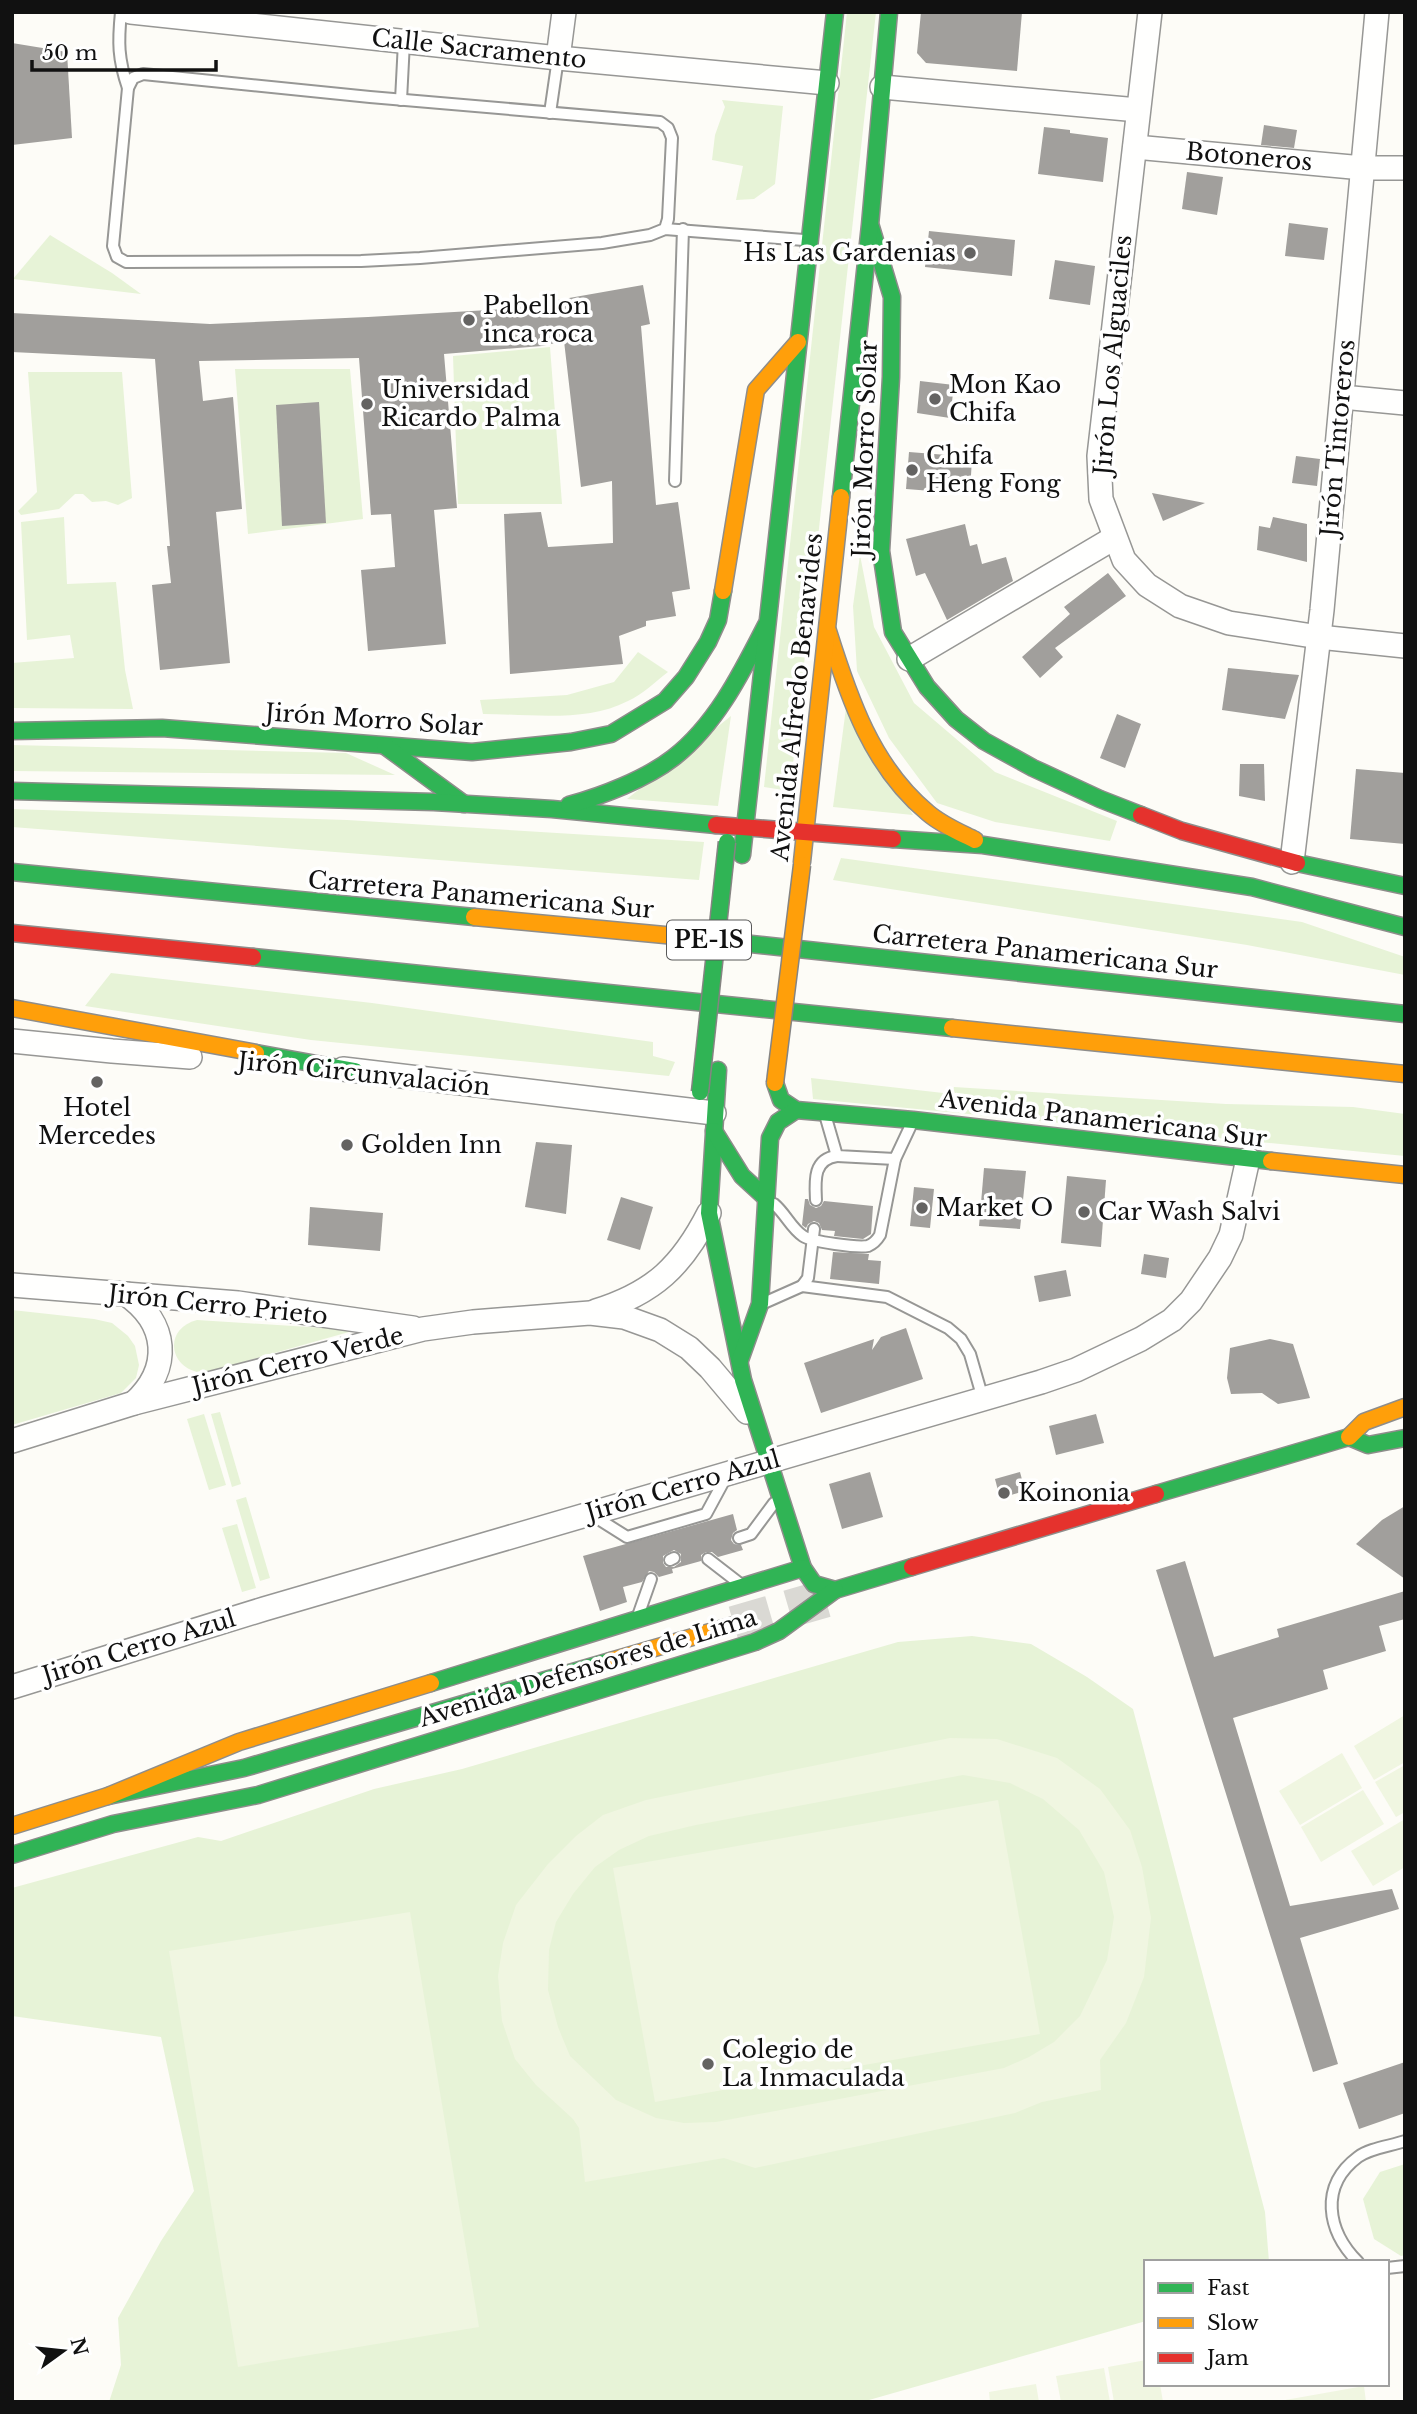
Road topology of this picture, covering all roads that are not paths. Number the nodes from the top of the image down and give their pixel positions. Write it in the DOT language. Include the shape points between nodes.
graph roads {
  1 [pos="121,12"];
  2 [pos="131,12"];
  3 [pos="564,12"];
  4 [pos="835,12"];
  5 [pos="888,12"];
  6 [pos="1150,12"];
  7 [pos="1377,12"];
  8 [pos="404,41"];
  9 [pos="558,58"];
  10 [pos="827,83"];
  11 [pos="882,87"];
  12 [pos="128,88"];
  13 [pos="401,100"];
  14 [pos="1138,110"];
  15 [pos="550,113"];
  16 [pos="1135,148"];
  17 [pos="1363,168"];
  18 [pos="1405,168"];
  19 [pos="870,225"];
  20 [pos="665,229"];
  21 [pos="683,229"];
  22 [pos="809,240"];
  23 [pos="798,342"];
  24 [pos="1342,397"];
  25 [pos="1405,403"];
  26 [pos="675,481"];
  27 [pos="1114,538"];
  28 [pos="766,625"];
  29 [pos="828,631"];
  30 [pos="1319,637"];
  31 [pos="1405,646"];
  32 [pos="909,659"];
  33 [pos="12,731"];
  34 [pos="385,746"];
  35 [pos="12,791"];
  36 [pos="464,804"];
  37 [pos="552,809"];
  38 [pos="733,832"];
  39 [pos="805,835"];
  40 [pos="983,845"];
  41 [pos="1292,862"];
  42 [pos="12,872"];
  43 [pos="1405,886"];
  44 [pos="1405,927"];
  45 [pos="12,933"];
  46 [pos="12,1008"];
  47 [pos="1405,1014"];
  48 [pos="12,1041"];
  49 [pos="355,1071"];
  50 [pos="1405,1074"];
  51 [pos="796,1110"];
  52 [pos="824,1110"];
  53 [pos="706,1112"];
  54 [pos="913,1120"];
  55 [pos="836,1156"];
  56 [pos="895,1158"];
  57 [pos="1248,1159"];
  58 [pos="1405,1175"];
  59 [pos="766,1198"];
  60 [pos="816,1200"];
  61 [pos="709,1213"];
  62 [pos="813,1235"];
  63 [pos="12,1285"];
  64 [pos="802,1286"];
  65 [pos="126,1294"];
  66 [pos="760,1304"];
  67 [pos="590,1313"];
  68 [pos="423,1329"];
  69 [pos="739,1361"];
  70 [pos="983,1399"];
  71 [pos="134,1403"];
  72 [pos="1405,1407"];
  73 [pos="756,1422"];
  74 [pos="1349,1437"];
  75 [pos="1405,1438"];
  76 [pos="12,1441"];
  77 [pos="769,1461"];
  78 [pos="728,1474"];
  79 [pos="779,1495"];
  80 [pos="589,1514"];
  81 [pos="739,1538"];
  82 [pos="708,1559"];
  83 [pos="803,1568"];
  84 [pos="651,1579"];
  85 [pos="744,1587"];
  86 [pos="835,1590"];
  87 [pos="638,1619"];
  88 [pos="734,1625"];
  89 [pos="12,1687"];
  90 [pos="108,1796"];
  91 [pos="12,1826"];
  92 [pos="12,1854"];
  93 [pos="1405,2141"];
  94 [pos="1356,2260"];
  1 -- 12 [label="lane" via="118,43"];
  2 -- 8 [label="street, Calle Sacramento"];
  3 -- 9 [label="street"];
  4 -- 10 [label="main road, Avenida Alfredo Benavides"];
  5 -- 11 [label="main road, Avenida Alfredo Benavides"];
  6 -- 14 [label="street, Jirón Los Alguaciles"];
  7 -- 17 [label="street, Jirón Tintoreros"];
  8 -- 9 [label="street, Calle Sacramento"];
  8 -- 13 [label="lane"];
  9 -- 10 [label="street, Calle Sacramento"];
  9 -- 15 [label="lane"];
  10 -- 22 [label="main road, Avenida Alfredo Benavides"];
  11 -- 14 [label="street"];
  11 -- 19 [label="main road, Avenida Alfredo Benavides"];
  12 -- 13 [label="lane" via="133,78 143,74"];
  12 -- 20 [label="lane" via="113,246 117,257 126,262 420,258 603,243"];
  13 -- 15 [label="lane"];
  14 -- 16 [label="street, Jirón Los Alguaciles"];
  15 -- 20 [label="lane" via="660,122 668,128 672,138"];
  16 -- 17 [label="street, Botoneros"];
  16 -- 27 [label="street, Jirón Los Alguaciles" via="1099,456 1101,499"];
  17 -- 18 [label="street, Botoneros"];
  17 -- 24 [label="street, Jirón Tintoreros"];
  19 -- 29 [label="main road, Avenida Alfredo Benavides"];
  19 -- 32 [label="main road, Jirón Morro Solar" via="892,298 881,551 893,632"];
  20 -- 21 [label="lane"];
  21 -- 22 [label="lane"];
  21 -- 26 [label="lane"];
  22 -- 23 [label="main road, Avenida Alfredo Benavides"];
  23 -- 28 [label="main road, Avenida Alfredo Benavides"];
  23 -- 34 [label="main road, Jirón Morro Solar" via="756,390 718,620 708,642 665,701 611,734 571,742 472,752"];
  24 -- 25 [label="street"];
  24 -- 30 [label="street, Jirón Tintoreros"];
  27 -- 30 [label="street, Jirón Los Alguaciles" via="1124,560 1147,585 1180,606 1229,623"];
  27 -- 32 [label="street"];
  28 -- 37 [label="main road" via="734,686 677,756 599,797"];
  28 -- 38 [label="main road, Avenida Alfredo Benavides"];
  29 -- 39 [label="main road, Avenida Alfredo Benavides"];
  29 -- 40 [label="main road" via="864,733 891,777 930,814"];
  30 -- 31 [label="street, Jirón Los Alguaciles"];
  30 -- 41 [label="street, Jirón Tintoreros"];
  32 -- 41 [label="main road, Jirón Morro Solar" via="956,719 984,741 1033,768 1182,831"];
  33 -- 34 [label="main road, Jirón Morro Solar" via="162,728"];
  34 -- 36 [label="main road"];
  35 -- 36 [label="main road"];
  36 -- 37 [label="main road"];
  37 -- 38 [label="main road"];
  38 -- 39 [label="main road"];
  38 -- 53 [label="main road, bridge"];
  38 -- 53 [label="main road, Avenida Alfredo Benavides" via="742,855 718,1070"];
  39 -- 40 [label="main road"];
  39 -- 51 [label="main road, Avenida Alfredo Benavides, bridge" via="775,1083 784,1105"];
  40 -- 44 [label="main road" via="1252,887"];
  41 -- 43 [label="main road, Jirón Morro Solar"];
  42 -- 47 [label="main road, Carretera Panamericana Sur / PE-1S" via="754,944"];
  45 -- 50 [label="main road"];
  46 -- 49 [label="main road"];
  48 -- 49 [label="street, Jirón Circunvalación"];
  49 -- 53 [label="street, Jirón Circunvalación"];
  51 -- 52 [label="main road, Avenida Panamericana Sur"];
  51 -- 59 [label="main road" via="778,1122 771,1138"];
  52 -- 54 [label="main road, Avenida Panamericana Sur"];
  52 -- 55 [label="lane"];
  53 -- 59 [label="main road" via="738,1173"];
  53 -- 61 [label="main road, Avenida Alfredo Benavides"];
  54 -- 56 [label="lane"];
  54 -- 57 [label="main road, Avenida Panamericana Sur"];
  55 -- 56 [label="lane"];
  55 -- 60 [label="lane" via="822,1162 815,1173"];
  56 -- 62 [label="lane" via="875,1242 867,1246"];
  57 -- 58 [label="main road, Avenida Panamericana Sur"];
  57 -- 70 [label="street, Jirón Cerro Azul" via="1231,1235 1191,1301 1172,1320 1076,1370"];
  59 -- 62 [label="lane" via="802,1236"];
  59 -- 66 [label="main road"];
  61 -- 67 [label="street, Jirón Cerro Verde" via="674,1267 621,1304"];
  61 -- 69 [label="main road, Avenida Alfredo Benavides"];
  62 -- 64 [label="lane" via="808,1278"];
  63 -- 65 [label="street, Jirón Cerro Prieto"];
  64 -- 66 [label="lane"];
  64 -- 70 [label="lane" via="887,1297 948,1328 970,1354"];
  65 -- 68 [label="street, Jirón Cerro Prieto" via="239,1303"];
  65 -- 71 [label="street" via="148,1312 159,1339 159,1368"];
  66 -- 69 [label="main road"];
  67 -- 68 [label="street, Jirón Cerro Verde"];
  67 -- 73 [label="street, Jirón Cerro Verde" via="624,1317 660,1330 689,1348"];
  68 -- 71 [label="street, Jirón Cerro Verde"];
  69 -- 73 [label="main road, Avenida Alfredo Benavides"];
  70 -- 77 [label="street, Jirón Cerro Azul"];
  71 -- 76 [label="street, Jirón Cerro Verde"];
  72 -- 74 [label="main road" via="1364,1422"];
  73 -- 77 [label="main road, Avenida Alfredo Benavides"];
  74 -- 75 [label="main road, Avenida Defensores de Lima" via="1368,1445"];
  74 -- 86 [label="main road, Avenida Defensores de Lima"];
  77 -- 78 [label="street, Jirón Cerro Azul"];
  77 -- 79 [label="main road, Avenida Alfredo Benavides"];
  78 -- 80 [label="street, Jirón Cerro Azul"];
  78 -- 80 [label="lane" via="706,1514 627,1537"];
  79 -- 81 [label="lane" via="751,1534"];
  79 -- 83 [label="main road, Avenida Alfredo Benavides"];
  80 -- 89 [label="street, Jirón Cerro Azul"];
  82 -- 85 [label="lane"];
  83 -- 85 [label="main road, Avenida Defensores de Lima"];
  83 -- 86 [label="main road" via="814,1584"];
  84 -- 87 [label="lane"];
  85 -- 87 [label="main road, Avenida Defensores de Lima"];
  86 -- 92 [label="main road, Avenida Defensores de Lima" via="779,1631 755,1642 258,1795 113,1824"];
  87 -- 90 [label="main road, Avenida Defensores de Lima" via="239,1742"];
  88 -- 90 [label="main road" via="244,1768"];
  90 -- 91 [label="main road, Avenida Defensores de Lima"];
  93 -- 94 [label="lane" via="1359,2155 1341,2173 1331,2196 1333,2228"];
}
